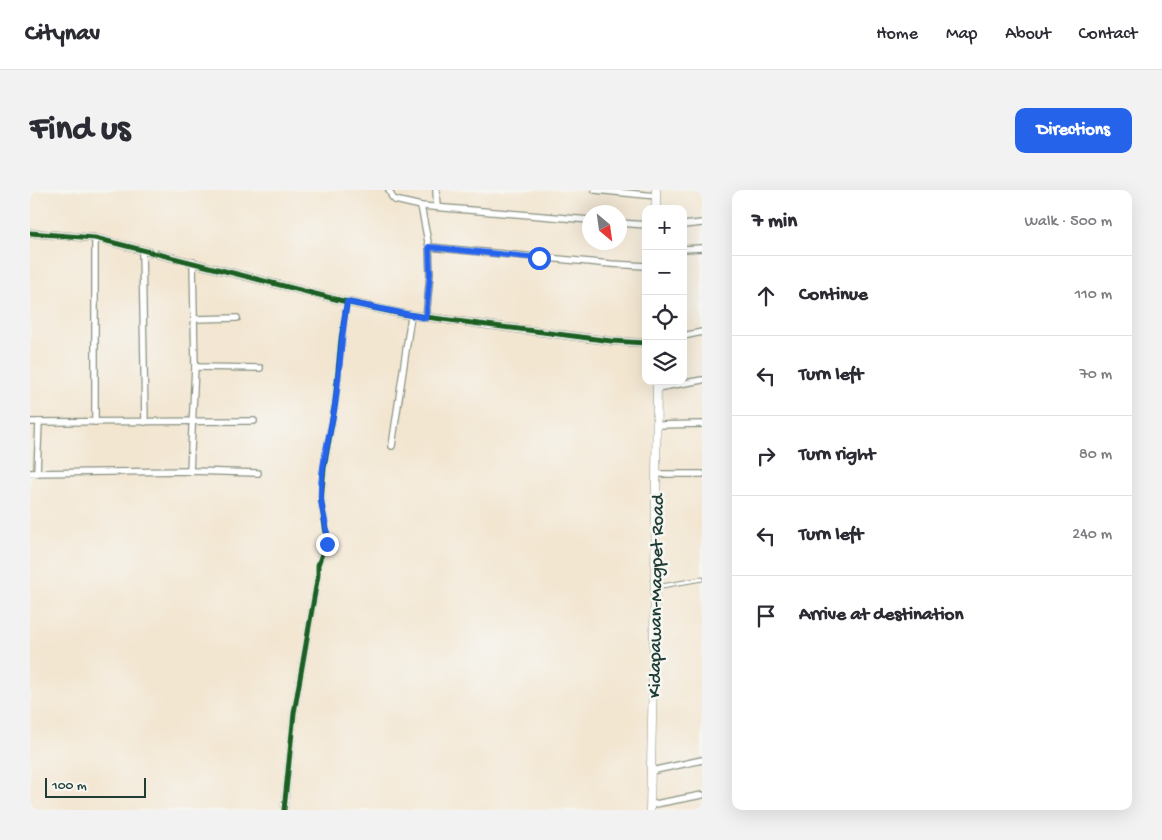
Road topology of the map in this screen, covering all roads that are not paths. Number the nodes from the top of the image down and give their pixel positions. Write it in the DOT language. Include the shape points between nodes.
graph roads {
  1 [pos="389,190"];
  2 [pos="436,190"];
  3 [pos="594,190"];
  4 [pos="656,193"];
  5 [pos="421,206"];
  6 [pos="437,207"];
  7 [pos="582,219"];
  8 [pos="627,223"];
  9 [pos="702,223"];
  10 [pos="642,225"];
  11 [pos="687,225"];
  12 [pos="30,233"];
  13 [pos="95,238"];
  14 [pos="429,247"];
  15 [pos="702,248"];
  16 [pos="687,249"];
  17 [pos="142,250"];
  18 [pos="193,262"];
  19 [pos="642,266"];
  20 [pos="347,302"];
  21 [pos="411,316"];
  22 [pos="237,318"];
  23 [pos="426,318"];
  24 [pos="194,319"];
  25 [pos="702,332"];
  26 [pos="687,335"];
  27 [pos="642,343"];
  28 [pos="195,367"];
  29 [pos="260,368"];
  30 [pos="702,380"];
  31 [pos="687,382"];
  32 [pos="657,385"];
  33 [pos="193,420"];
  34 [pos="254,421"];
  35 [pos="30,422"];
  36 [pos="38,422"];
  37 [pos="95,422"];
  38 [pos="145,422"];
  39 [pos="702,424"];
  40 [pos="657,426"];
  41 [pos="392,446"];
  42 [pos="190,471"];
  43 [pos="33,473"];
  44 [pos="258,473"];
  45 [pos="656,474"];
  46 [pos="702,474"];
  47 [pos="702,579"];
  48 [pos="655,587"];
  49 [pos="702,760"];
  50 [pos="651,771"];
  51 [pos="702,795"];
  52 [pos="650,808"];
  53 [pos="284,810"];
  1 -- 5 [label="street" via="395,200"];
  2 -- 6 [label="street"];
  3 -- 4 [label="street"];
  5 -- 6 [label="street"];
  5 -- 14 [label="street"];
  6 -- 7 [label="street"];
  8 -- 10 [label="street"];
  9 -- 11 [label="street"];
  12 -- 13 [label="street"];
  13 -- 17 [label="street"];
  13 -- 37 [label="street"];
  14 -- 19 [label="street"];
  14 -- 23 [label="street"];
  15 -- 16 [label="street"];
  17 -- 18 [label="street"];
  17 -- 38 [label="street"];
  18 -- 20 [label="street"];
  18 -- 24 [label="street"];
  20 -- 21 [label="street"];
  20 -- 53 [label="street" via="321,499 327,540 318,565 294,713"];
  21 -- 23 [label="street"];
  21 -- 41 [label="street"];
  22 -- 24 [label="street"];
  23 -- 27 [label="street"];
  24 -- 28 [label="street"];
  25 -- 26 [label="street"];
  28 -- 29 [label="street"];
  28 -- 33 [label="street"];
  30 -- 31 [label="street"];
  32 -- 40 [label="main road, Kidapawan-Magpet Road"];
  33 -- 34 [label="street"];
  33 -- 38 [label="street"];
  33 -- 42 [label="street"];
  35 -- 36 [label="street"];
  36 -- 37 [label="street"];
  36 -- 43 [label="street"];
  37 -- 38 [label="street"];
  39 -- 40 [label="street"];
  40 -- 45 [label="main road, Kidapawan-Magpet Road"];
  42 -- 43 [label="street"];
  42 -- 44 [label="street"];
  45 -- 46 [label="street"];
  45 -- 48 [label="main road, Kidapawan-Magpet Road"];
  47 -- 48 [label="lane"];
  48 -- 50 [label="main road, Kidapawan-Magpet Road"];
  49 -- 50 [label="street"];
  50 -- 52 [label="main road, Kidapawan-Magpet Road"];
  51 -- 52 [label="street"];
}
